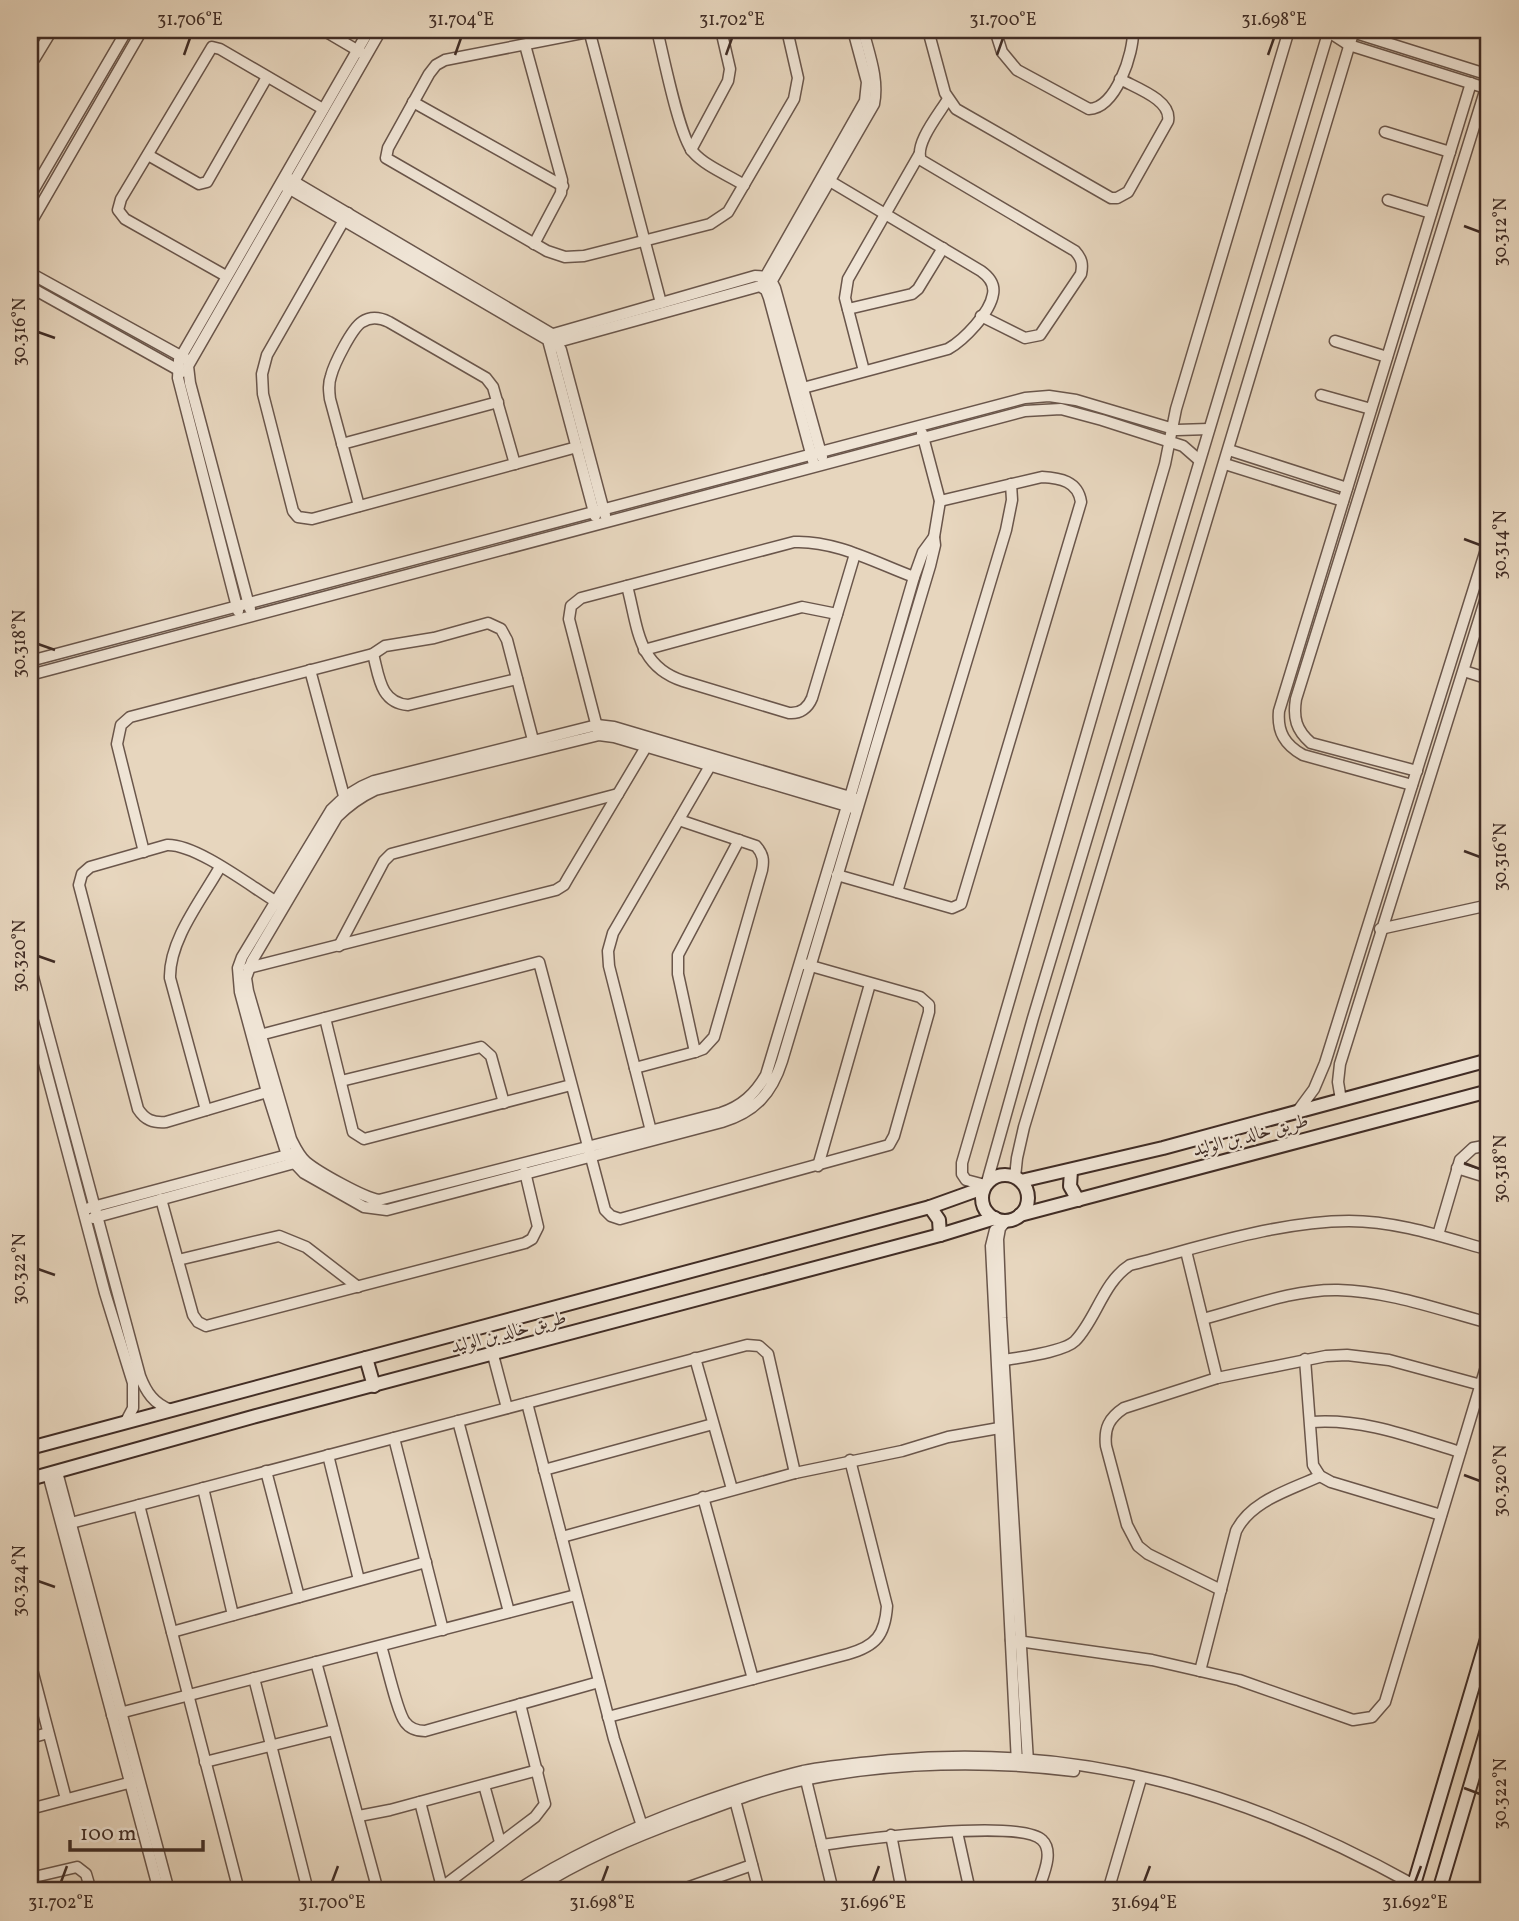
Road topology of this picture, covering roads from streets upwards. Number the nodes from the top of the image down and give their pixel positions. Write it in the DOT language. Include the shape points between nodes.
graph roads {
  1 [pos="52,30"];
  2 [pos="127,30"];
  3 [pos="142,30"];
  4 [pos="323,30"];
  5 [pos="369,30"];
  6 [pos="381,30"];
  7 [pos="592,30"];
  8 [pos="657,30"];
  9 [pos="722,30"];
  10 [pos="787,30"];
  11 [pos="853,30"];
  12 [pos="863,30"];
  13 [pos="928,30"];
  14 [pos="996,30"];
  15 [pos="1133,30"];
  16 [pos="1289,30"];
  17 [pos="1329,31"];
  18 [pos="1351,31"];
  19 [pos="524,45"];
  20 [pos="1349,45"];
  21 [pos="362,52"];
  22 [pos="30,63"];
  23 [pos="1489,75"];
  24 [pos="267,77"];
  25 [pos="1120,79"];
  26 [pos="1471,83"];
  27 [pos="1488,89"];
  28 [pos="948,99"];
  29 [pos="413,102"];
  30 [pos="323,109"];
  31 [pos="1385,132"];
  32 [pos="691,150"];
  33 [pos="1450,152"];
  34 [pos="148,155"];
  35 [pos="919,155"];
  36 [pos="41,176"];
  37 [pos="827,179"];
  38 [pos="286,182"];
  39 [pos="54,183"];
  40 [pos="744,185"];
  41 [pos="563,186"];
  42 [pos="30,195"];
  43 [pos="1388,200"];
  44 [pos="1431,213"];
  45 [pos="885,214"];
  46 [pos="346,217"];
  47 [pos="30,224"];
  48 [pos="644,240"];
  49 [pos="534,244"];
  50 [pos="943,248"];
  51 [pos="30,273"];
  52 [pos="226,276"];
  53 [pos="766,283"];
  54 [pos="30,287"];
  55 [pos="661,303"];
  56 [pos="848,309"];
  57 [pos="981,316"];
  58 [pos="551,339"];
  59 [pos="1335,341"];
  60 [pos="1387,357"];
  61 [pos="185,358"];
  62 [pos="178,370"];
  63 [pos="864,371"];
  64 [pos="189,376"];
  65 [pos="1378,387"];
  66 [pos="803,388"];
  67 [pos="1392,391"];
  68 [pos="1321,394"];
  69 [pos="498,402"];
  70 [pos="1105,408"];
  71 [pos="1371,409"];
  72 [pos="1102,420"];
  73 [pos="920,426"];
  74 [pos="1173,429"];
  75 [pos="1209,429"];
  76 [pos="924,438"];
  77 [pos="1171,441"];
  78 [pos="579,442"];
  79 [pos="342,444"];
  80 [pos="1229,450"];
  81 [pos="816,454"];
  82 [pos="1199,460"];
  83 [pos="515,464"];
  84 [pos="1225,464"];
  85 [pos="819,466"];
  86 [pos="1011,484"];
  87 [pos="1347,488"];
  88 [pos="663,494"];
  89 [pos="940,501"];
  90 [pos="1343,501"];
  91 [pos="359,506"];
  92 [pos="667,506"];
  93 [pos="599,511"];
  94 [pos="602,523"];
  95 [pos="934,537"];
  96 [pos="1489,540"];
  97 [pos="855,554"];
  98 [pos="410,561"];
  99 [pos="413,573"];
  100 [pos="914,577"];
  101 [pos="627,586"];
  102 [pos="1489,588"];
  103 [pos="1312,601"];
  104 [pos="249,603"];
  105 [pos="1325,604"];
  106 [pos="237,606"];
  107 [pos="837,614"];
  108 [pos="252,616"];
  109 [pos="241,619"];
  110 [pos="644,650"];
  111 [pos="373,654"];
  112 [pos="30,661"];
  113 [pos="310,670"];
  114 [pos="1464,670"];
  115 [pos="30,675"];
  116 [pos="517,679"];
  117 [pos="1489,679"];
  118 [pos="598,730"];
  119 [pos="533,740"];
  120 [pos="646,747"];
  121 [pos="710,766"];
  122 [pos="1416,771"];
  123 [pos="1412,785"];
  124 [pos="618,794"];
  125 [pos="344,796"];
  126 [pos="853,803"];
  127 [pos="679,820"];
  128 [pos="739,840"];
  129 [pos="313,848"];
  130 [pos="144,852"];
  131 [pos="220,867"];
  132 [pos="837,875"];
  133 [pos="897,892"];
  134 [pos="275,901"];
  135 [pos="1489,905"];
  136 [pos="1380,929"];
  137 [pos="339,946"];
  138 [pos="805,965"];
  139 [pos="248,968"];
  140 [pos="30,970"];
  141 [pos="870,984"];
  142 [pos="30,1010"];
  143 [pos="325,1018"];
  144 [pos="1338,1020"];
  145 [pos="1352,1025"];
  146 [pos="256,1036"];
  147 [pos="695,1052"];
  148 [pos="1489,1060"];
  149 [pos="635,1068"];
  150 [pos="341,1081"];
  151 [pos="571,1085"];
  152 [pos="1489,1091"];
  153 [pos="267,1093"];
  154 [pos="1341,1100"];
  155 [pos="504,1103"];
  156 [pos="206,1110"];
  157 [pos="1297,1112"];
  158 [pos="652,1131"];
  159 [pos="1489,1145"];
  160 [pos="589,1152"];
  161 [pos="301,1156"];
  162 [pos="290,1159"];
  163 [pos="545,1163"];
  164 [pos="818,1166"];
  165 [pos="1457,1168"];
  166 [pos="1071,1170"];
  167 [pos="525,1172"];
  168 [pos="1489,1178"];
  169 [pos="1018,1179"];
  170 [pos="985,1185"];
  171 [pos="162,1199"];
  172 [pos="1078,1200"];
  173 [pos="930,1207"];
  174 [pos="96,1212"];
  175 [pos="84,1215"];
  176 [pos="1020,1215"];
  177 [pos="999,1219"];
  178 [pos="1438,1235"];
  179 [pos="940,1236"];
  180 [pos="1489,1250"];
  181 [pos="1186,1251"];
  182 [pos="178,1260"];
  183 [pos="358,1287"];
  184 [pos="1203,1319"];
  185 [pos="1489,1324"];
  186 [pos="493,1355"];
  187 [pos="1489,1357"];
  188 [pos="366,1358"];
  189 [pos="695,1358"];
  190 [pos="1305,1359"];
  191 [pos="1005,1360"];
  192 [pos="1217,1378"];
  193 [pos="1481,1385"];
  194 [pos="374,1386"];
  195 [pos="527,1403"];
  196 [pos="507,1408"];
  197 [pos="171,1410"];
  198 [pos="458,1421"];
  199 [pos="1311,1422"];
  200 [pos="124,1423"];
  201 [pos="713,1424"];
  202 [pos="1005,1427"];
  203 [pos="394,1438"];
  204 [pos="30,1448"];
  205 [pos="1461,1452"];
  206 [pos="328,1455"];
  207 [pos="850,1460"];
  208 [pos="544,1469"];
  209 [pos="267,1471"];
  210 [pos="52,1473"];
  211 [pos="795,1473"];
  212 [pos="1320,1476"];
  213 [pos="30,1479"];
  214 [pos="203,1488"];
  215 [pos="732,1489"];
  216 [pos="703,1496"];
  217 [pos="139,1505"];
  218 [pos="1441,1514"];
  219 [pos="71,1523"];
  220 [pos="562,1537"];
  221 [pos="426,1562"];
  222 [pos="359,1580"];
  223 [pos="1221,1590"];
  224 [pos="576,1595"];
  225 [pos="299,1597"];
  226 [pos="509,1612"];
  227 [pos="233,1615"];
  228 [pos="443,1630"];
  229 [pos="172,1632"];
  230 [pos="1489,1632"];
  231 [pos="1016,1640"];
  232 [pos="381,1646"];
  233 [pos="316,1662"];
  234 [pos="30,1667"];
  235 [pos="1200,1671"];
  236 [pos="254,1678"];
  237 [pos="753,1679"];
  238 [pos="599,1682"];
  239 [pos="188,1695"];
  240 [pos="520,1704"];
  241 [pos="117,1714"];
  242 [pos="608,1717"];
  243 [pos="1489,1723"];
  244 [pos="334,1730"];
  245 [pos="48,1732"];
  246 [pos="30,1738"];
  247 [pos="271,1746"];
  248 [pos="205,1762"];
  249 [pos="1023,1762"];
  250 [pos="538,1770"];
  251 [pos="805,1775"];
  252 [pos="135,1781"];
  253 [pos="1140,1782"];
  254 [pos="484,1785"];
  255 [pos="66,1799"];
  256 [pos="735,1800"];
  257 [pos="421,1802"];
  258 [pos="30,1809"];
  259 [pos="359,1816"];
  260 [pos="643,1829"];
  261 [pos="957,1832"];
  262 [pos="891,1836"];
  263 [pos="500,1842"];
  264 [pos="822,1845"];
  265 [pos="752,1865"];
  266 [pos="30,1878"];
  267 [pos="695,1888"];
  268 [pos="440,1889"];
  269 [pos="1412,1889"];
  270 [pos="90,1891"];
  271 [pos="159,1891"];
  272 [pos="169,1891"];
  273 [pos="239,1891"];
  274 [pos="308,1891"];
  275 [pos="377,1891"];
  276 [pos="516,1891"];
  277 [pos="531,1891"];
  278 [pos="678,1891"];
  279 [pos="759,1891"];
  280 [pos="833,1891"];
  281 [pos="902,1891"];
  282 [pos="970,1891"];
  283 [pos="1038,1891"];
  284 [pos="1108,1891"];
  285 [pos="1439,1891"];
  1 -- 22 [label="street"];
  2 -- 36 [label="street"];
  3 -- 39 [label="street"];
  4 -- 21 [label="street"];
  5 -- 21 [label="street"];
  6 -- 21 [label="street"];
  7 -- 19 [label="street"];
  7 -- 48 [label="street"];
  8 -- 32 [label="street"];
  9 -- 32 [label="street" via="729,57 728,81"];
  10 -- 40 [label="street" via="797,89"];
  11 -- 37 [label="street" via="867,82 865,101"];
  12 -- 37 [label="street" via="877,92 869,115"];
  13 -- 28 [label="street"];
  14 -- 25 [label="street" via="1002,52 1017,70 1089,109 1101,106"];
  15 -- 25 [label="street" via="1131,55"];
  16 -- 74 [label="street"];
  17 -- 20 [label="street"];
  17 -- 75 [label="street"];
  18 -- 20 [label="street"];
  18 -- 23 [label="street"];
  19 -- 29 [label="street" via="445,60 429,74"];
  19 -- 41 [label="street"];
  20 -- 26 [label="street"];
  20 -- 80 [label="street"];
  21 -- 30 [label="street"];
  21 -- 38 [label="street"];
  24 -- 30 [label="street"];
  24 -- 34 [label="street" via="207,182 199,184"];
  24 -- 34 [label="street" via="212,47"];
  25 -- 28 [label="street" via="1160,102 1169,114 1128,192 1117,198 995,132 956,109"];
  26 -- 27 [label="street"];
  26 -- 33 [label="street"];
  27 -- 67 [label="street"];
  28 -- 35 [label="street" via="920,145"];
  29 -- 41 [label="street"];
  29 -- 49 [label="street" via="385,152 386,158"];
  30 -- 38 [label="street"];
  31 -- 33 [label="street"];
  32 -- 40 [label="street"];
  33 -- 44 [label="street"];
  34 -- 52 [label="street" via="119,204 120,215"];
  35 -- 45 [label="street"];
  35 -- 57 [label="street" via="925,164 1081,257 1081,274 1040,335 1025,338"];
  36 -- 39 [label="street"];
  36 -- 42 [label="street"];
  37 -- 45 [label="street"];
  37 -- 53 [label="street"];
  38 -- 46 [label="street"];
  38 -- 52 [label="street"];
  38 -- 61 [label="street"];
  39 -- 47 [label="street"];
  40 -- 48 [label="street" via="720,219"];
  41 -- 49 [label="street"];
  43 -- 44 [label="street"];
  44 -- 60 [label="street"];
  45 -- 50 [label="street"];
  45 -- 56 [label="street" via="848,279"];
  46 -- 58 [label="street"];
  46 -- 91 [label="street" via="267,355 262,384 293,511 304,520"];
  48 -- 49 [label="street" via="574,257 556,255"];
  48 -- 55 [label="street"];
  50 -- 56 [label="street" via="912,294"];
  50 -- 57 [label="street" via="989,276 993,294"];
  51 -- 61 [label="street"];
  52 -- 61 [label="street"];
  53 -- 55 [label="street" via="755,276"];
  53 -- 58 [label="street"];
  53 -- 66 [label="street"];
  53 -- 81 [label="street"];
  54 -- 62 [label="street"];
  55 -- 58 [label="street"];
  56 -- 63 [label="street"];
  57 -- 63 [label="street" via="965,337 948,349"];
  58 -- 78 [label="street"];
  59 -- 60 [label="street"];
  60 -- 65 [label="street"];
  61 -- 62 [label="street"];
  61 -- 64 [label="street"];
  62 -- 64 [label="street"];
  62 -- 106 [label="street"];
  63 -- 66 [label="street"];
  64 -- 104 [label="street"];
  65 -- 67 [label="street"];
  65 -- 71 [label="street"];
  66 -- 81 [label="street"];
  67 -- 105 [label="street"];
  68 -- 71 [label="street"];
  69 -- 79 [label="street"];
  69 -- 79 [label="street" via="486,378 389,322 371,318 356,329 331,375 330,399"];
  69 -- 83 [label="street"];
  70 -- 72 [label="street"];
  70 -- 73 [label="street" via="1042,396"];
  70 -- 74 [label="street"];
  71 -- 87 [label="street"];
  72 -- 76 [label="street" via="1042,409"];
  72 -- 77 [label="street"];
  73 -- 76 [label="street"];
  73 -- 81 [label="street"];
  74 -- 75 [label="street"];
  74 -- 77 [label="street"];
  75 -- 82 [label="street"];
  76 -- 85 [label="street"];
  76 -- 89 [label="street"];
  77 -- 82 [label="street"];
  77 -- 170 [label="street" via="962,1163 966,1180"];
  78 -- 83 [label="street"];
  78 -- 93 [label="street"];
  79 -- 91 [label="street"];
  80 -- 84 [label="street"];
  80 -- 87 [label="street"];
  81 -- 85 [label="street"];
  81 -- 88 [label="street"];
  82 -- 170 [label="street"];
  83 -- 91 [label="street"];
  84 -- 90 [label="street"];
  84 -- 169 [label="street" via="1024,1127"];
  85 -- 92 [label="street"];
  86 -- 89 [label="street"];
  86 -- 133 [label="street" via="1006,530"];
  86 -- 133 [label="street" via="1042,477 1065,481 1077,489 1080,509 961,904 952,908"];
  87 -- 90 [label="street"];
  88 -- 92 [label="street"];
  88 -- 93 [label="street"];
  89 -- 95 [label="street"];
  90 -- 103 [label="street"];
  92 -- 94 [label="street"];
  93 -- 94 [label="street"];
  93 -- 98 [label="street"];
  94 -- 99 [label="street"];
  95 -- 100 [label="street"];
  95 -- 126 [label="street" via="930,566"];
  96 -- 122 [label="street"];
  97 -- 100 [label="street"];
  97 -- 101 [label="street" via="814,542 793,542"];
  97 -- 107 [label="street"];
  98 -- 99 [label="street"];
  98 -- 104 [label="street"];
  99 -- 108 [label="street"];
  100 -- 126 [label="street"];
  101 -- 110 [label="street"];
  101 -- 118 [label="street" via="581,598 569,612"];
  102 -- 114 [label="street"];
  103 -- 105 [label="street"];
  103 -- 123 [label="street" via="1279,711 1283,738 1303,755"];
  104 -- 106 [label="street"];
  104 -- 108 [label="street"];
  105 -- 122 [label="street" via="1293,712 1301,735 1311,743"];
  106 -- 109 [label="street"];
  106 -- 112 [label="street"];
  107 -- 110 [label="street" via="802,607"];
  107 -- 110 [label="street" via="810,703 798,712 668,676"];
  108 -- 109 [label="street"];
  109 -- 115 [label="street"];
  111 -- 113 [label="street"];
  111 -- 116 [label="street" via="384,693 401,704"];
  111 -- 116 [label="street" via="385,646 493,624 504,632"];
  113 -- 125 [label="street"];
  113 -- 130 [label="street" via="130,717 121,725 117,744"];
  114 -- 117 [label="street"];
  114 -- 136 [label="street"];
  116 -- 119 [label="street"];
  118 -- 119 [label="street"];
  118 -- 120 [label="street"];
  118 -- 126 [label="street" via="614,727 640,734"];
  118 -- 129 [label="street" via="375,790 337,817"];
  119 -- 125 [label="street" via="374,781"];
  120 -- 121 [label="street"];
  120 -- 124 [label="street"];
  121 -- 126 [label="street"];
  121 -- 127 [label="street"];
  122 -- 123 [label="street"];
  123 -- 144 [label="street"];
  124 -- 137 [label="street" via="564,885 555,890"];
  124 -- 137 [label="street" via="391,854"];
  125 -- 129 [label="street" via="331,810"];
  126 -- 132 [label="street"];
  126 -- 138 [label="street"];
  127 -- 128 [label="street"];
  127 -- 149 [label="street" via="609,944 609,966"];
  128 -- 147 [label="street" via="678,955"];
  128 -- 147 [label="street" via="762,853 762,870 713,1037"];
  129 -- 134 [label="street"];
  129 -- 139 [label="street"];
  130 -- 131 [label="street" via="177,845"];
  130 -- 156 [label="street" via="90,867 79,885 138,1109 159,1123"];
  131 -- 134 [label="street"];
  131 -- 156 [label="street" via="176,945 170,968"];
  132 -- 133 [label="street"];
  132 -- 138 [label="street"];
  134 -- 146 [label="street" via="238,968 240,992"];
  135 -- 136 [label="street"];
  136 -- 145 [label="street"];
  137 -- 139 [label="street"];
  138 -- 141 [label="street"];
  138 -- 158 [label="street" via="766,1075 749,1098 733,1109"];
  138 -- 160 [label="street" via="776,1078 755,1107 722,1122"];
  139 -- 146 [label="street"];
  140 -- 174 [label="street"];
  141 -- 164 [label="street"];
  141 -- 164 [label="street" via="927,1001 929,1013 915,1064 889,1145"];
  142 -- 175 [label="street"];
  143 -- 146 [label="street"];
  143 -- 150 [label="street"];
  143 -- 151 [label="street" via="539,961"];
  144 -- 145 [label="street"];
  144 -- 157 [label="street" via="1314,1089"];
  145 -- 154 [label="street" via="1340,1063"];
  146 -- 153 [label="street"];
  146 -- 161 [label="street"];
  147 -- 149 [label="street"];
  148 -- 154 [label="street, طريق خالد بن الوليد"];
  149 -- 158 [label="street"];
  150 -- 155 [label="street" via="481,1047 491,1056"];
  150 -- 155 [label="street" via="354,1132 364,1139"];
  151 -- 155 [label="street"];
  151 -- 160 [label="street"];
  152 -- 172 [label="street, طريق خالد بن الوليد"];
  153 -- 156 [label="street"];
  153 -- 162 [label="street"];
  154 -- 157 [label="street, طريق خالد بن الوليد"];
  157 -- 166 [label="street, طريق خالد بن الوليد"];
  158 -- 160 [label="street"];
  159 -- 165 [label="street" via="1465,1153"];
  160 -- 163 [label="street"];
  160 -- 164 [label="street" via="605,1210 620,1219"];
  161 -- 162 [label="street"];
  161 -- 163 [label="street" via="379,1200"];
  162 -- 167 [label="street" via="304,1173 364,1207 379,1210"];
  162 -- 171 [label="street"];
  162 -- 174 [label="street"];
  163 -- 167 [label="street"];
  165 -- 168 [label="street"];
  165 -- 178 [label="street"];
  166 -- 169 [label="street, طريق خالد بن الوليد"];
  166 -- 172 [label="street" via="1070,1186"];
  167 -- 183 [label="street" via="538,1227 532,1239"];
  169 -- 170 [label="street" via="1000,1175"];
  169 -- 176 [label="street" via="1026,1187 1028,1202"];
  170 -- 173 [label="street, طريق خالد بن الوليد"];
  170 -- 177 [label="street" via="984,1209"];
  171 -- 174 [label="street"];
  171 -- 182 [label="street"];
  172 -- 176 [label="street, طريق خالد بن الوليد"];
  173 -- 179 [label="street" via="939,1220"];
  173 -- 188 [label="street, طريق خالد بن الوليد"];
  174 -- 175 [label="street"];
  174 -- 197 [label="street" via="140,1376 153,1400"];
  175 -- 200 [label="street" via="134,1383 133,1408"];
  176 -- 177 [label="street"];
  177 -- 179 [label="street, طريق خالد بن الوليد"];
  177 -- 191 [label="street"];
  177 -- 202 [label="street" via="991,1245"];
  178 -- 180 [label="street"];
  178 -- 181 [label="street" via="1396,1225 1324,1222"];
  179 -- 186 [label="street, طريق خالد بن الوليد"];
  181 -- 184 [label="street"];
  181 -- 191 [label="street" via="1124,1269 1075,1342"];
  182 -- 183 [label="street" via="279,1236 306,1247"];
  182 -- 183 [label="street" via="195,1319 206,1326"];
  184 -- 185 [label="street" via="1298,1294 1336,1290 1372,1292"];
  184 -- 192 [label="street"];
  186 -- 194 [label="street, طريق خالد بن الوليد"];
  186 -- 196 [label="street"];
  187 -- 193 [label="street"];
  188 -- 194 [label="street"];
  188 -- 197 [label="street, طريق خالد بن الوليد"];
  189 -- 195 [label="street"];
  189 -- 201 [label="street"];
  189 -- 211 [label="street" via="747,1345 764,1349"];
  190 -- 192 [label="street"];
  190 -- 193 [label="street" via="1389,1360"];
  190 -- 199 [label="street"];
  191 -- 202 [label="street"];
  192 -- 223 [label="street" via="1124,1408 1112,1416 1105,1436 1127,1525 1139,1546"];
  193 -- 205 [label="street"];
  194 -- 210 [label="street, طريق خالد بن الوليد"];
  195 -- 196 [label="street"];
  195 -- 208 [label="street"];
  196 -- 198 [label="street"];
  197 -- 200 [label="street, طريق خالد بن الوليد"];
  198 -- 203 [label="street"];
  198 -- 226 [label="street"];
  199 -- 205 [label="street" via="1362,1424"];
  199 -- 212 [label="street" via="1313,1465"];
  200 -- 204 [label="street, طريق خالد بن الوليد"];
  201 -- 208 [label="street"];
  201 -- 215 [label="street"];
  202 -- 207 [label="street"];
  202 -- 231 [label="street"];
  203 -- 206 [label="street"];
  203 -- 221 [label="street"];
  205 -- 218 [label="street"];
  206 -- 209 [label="street"];
  206 -- 222 [label="street"];
  207 -- 211 [label="street"];
  207 -- 237 [label="street" via="887,1606 885,1623 878,1638 864,1649"];
  208 -- 220 [label="street"];
  209 -- 214 [label="street"];
  209 -- 225 [label="street"];
  210 -- 213 [label="street, طريق خالد بن الوليد"];
  210 -- 219 [label="street"];
  210 -- 241 [label="street"];
  211 -- 215 [label="street"];
  212 -- 218 [label="street"];
  212 -- 223 [label="street" via="1246,1515 1236,1531"];
  214 -- 217 [label="street"];
  214 -- 227 [label="street"];
  215 -- 216 [label="street"];
  216 -- 220 [label="street"];
  216 -- 237 [label="street"];
  217 -- 219 [label="street"];
  217 -- 229 [label="street"];
  218 -- 235 [label="street" via="1385,1702 1372,1717 1353,1720"];
  219 -- 241 [label="street"];
  220 -- 224 [label="street"];
  221 -- 222 [label="street"];
  221 -- 228 [label="street"];
  222 -- 225 [label="street"];
  223 -- 235 [label="street"];
  224 -- 226 [label="street"];
  224 -- 238 [label="street"];
  225 -- 227 [label="street"];
  226 -- 228 [label="street"];
  227 -- 229 [label="street"];
  228 -- 232 [label="street"];
  229 -- 239 [label="street"];
  230 -- 269 [label="street"];
  231 -- 235 [label="street"];
  231 -- 249 [label="street"];
  232 -- 233 [label="street"];
  232 -- 240 [label="street" via="402,1718 412,1728 425,1731"];
  233 -- 236 [label="street"];
  233 -- 244 [label="street"];
  234 -- 245 [label="street"];
  236 -- 239 [label="street"];
  236 -- 247 [label="street"];
  237 -- 242 [label="street"];
  238 -- 240 [label="street"];
  238 -- 242 [label="street"];
  239 -- 241 [label="street"];
  239 -- 248 [label="street"];
  240 -- 250 [label="street"];
  241 -- 252 [label="street"];
  242 -- 260 [label="street"];
  243 -- 285 [label="street"];
  244 -- 247 [label="street"];
  244 -- 259 [label="street"];
  245 -- 246 [label="street"];
  245 -- 255 [label="street"];
  247 -- 248 [label="street"];
  247 -- 274 [label="street"];
  248 -- 273 [label="street"];
  249 -- 251 [label="street" via="910,1759"];
  249 -- 253 [label="street"];
  249 -- 269 [label="street" via="1110,1769 1235,1802 1326,1838"];
  250 -- 254 [label="street"];
  250 -- 263 [label="street" via="545,1804"];
  251 -- 256 [label="street"];
  251 -- 260 [label="street" via="732,1792"];
  251 -- 264 [label="street"];
  252 -- 255 [label="street"];
  252 -- 271 [label="street"];
  252 -- 272 [label="street"];
  253 -- 269 [label="street" via="1260,1818"];
  253 -- 284 [label="street"];
  254 -- 257 [label="street"];
  254 -- 263 [label="street"];
  255 -- 258 [label="street"];
  256 -- 260 [label="street"];
  256 -- 265 [label="street"];
  257 -- 259 [label="street"];
  257 -- 268 [label="street"];
  259 -- 275 [label="street"];
  260 -- 276 [label="street" via="556,1865"];
  260 -- 277 [label="street"];
  261 -- 262 [label="street"];
  261 -- 282 [label="street"];
  261 -- 283 [label="street" via="1027,1834 1042,1840 1048,1855"];
  262 -- 264 [label="street"];
  262 -- 281 [label="street"];
  263 -- 268 [label="street"];
  264 -- 280 [label="street"];
  265 -- 267 [label="street"];
  265 -- 279 [label="street"];
  266 -- 270 [label="street" via="77,1867 86,1874"];
  267 -- 278 [label="street"];
}
